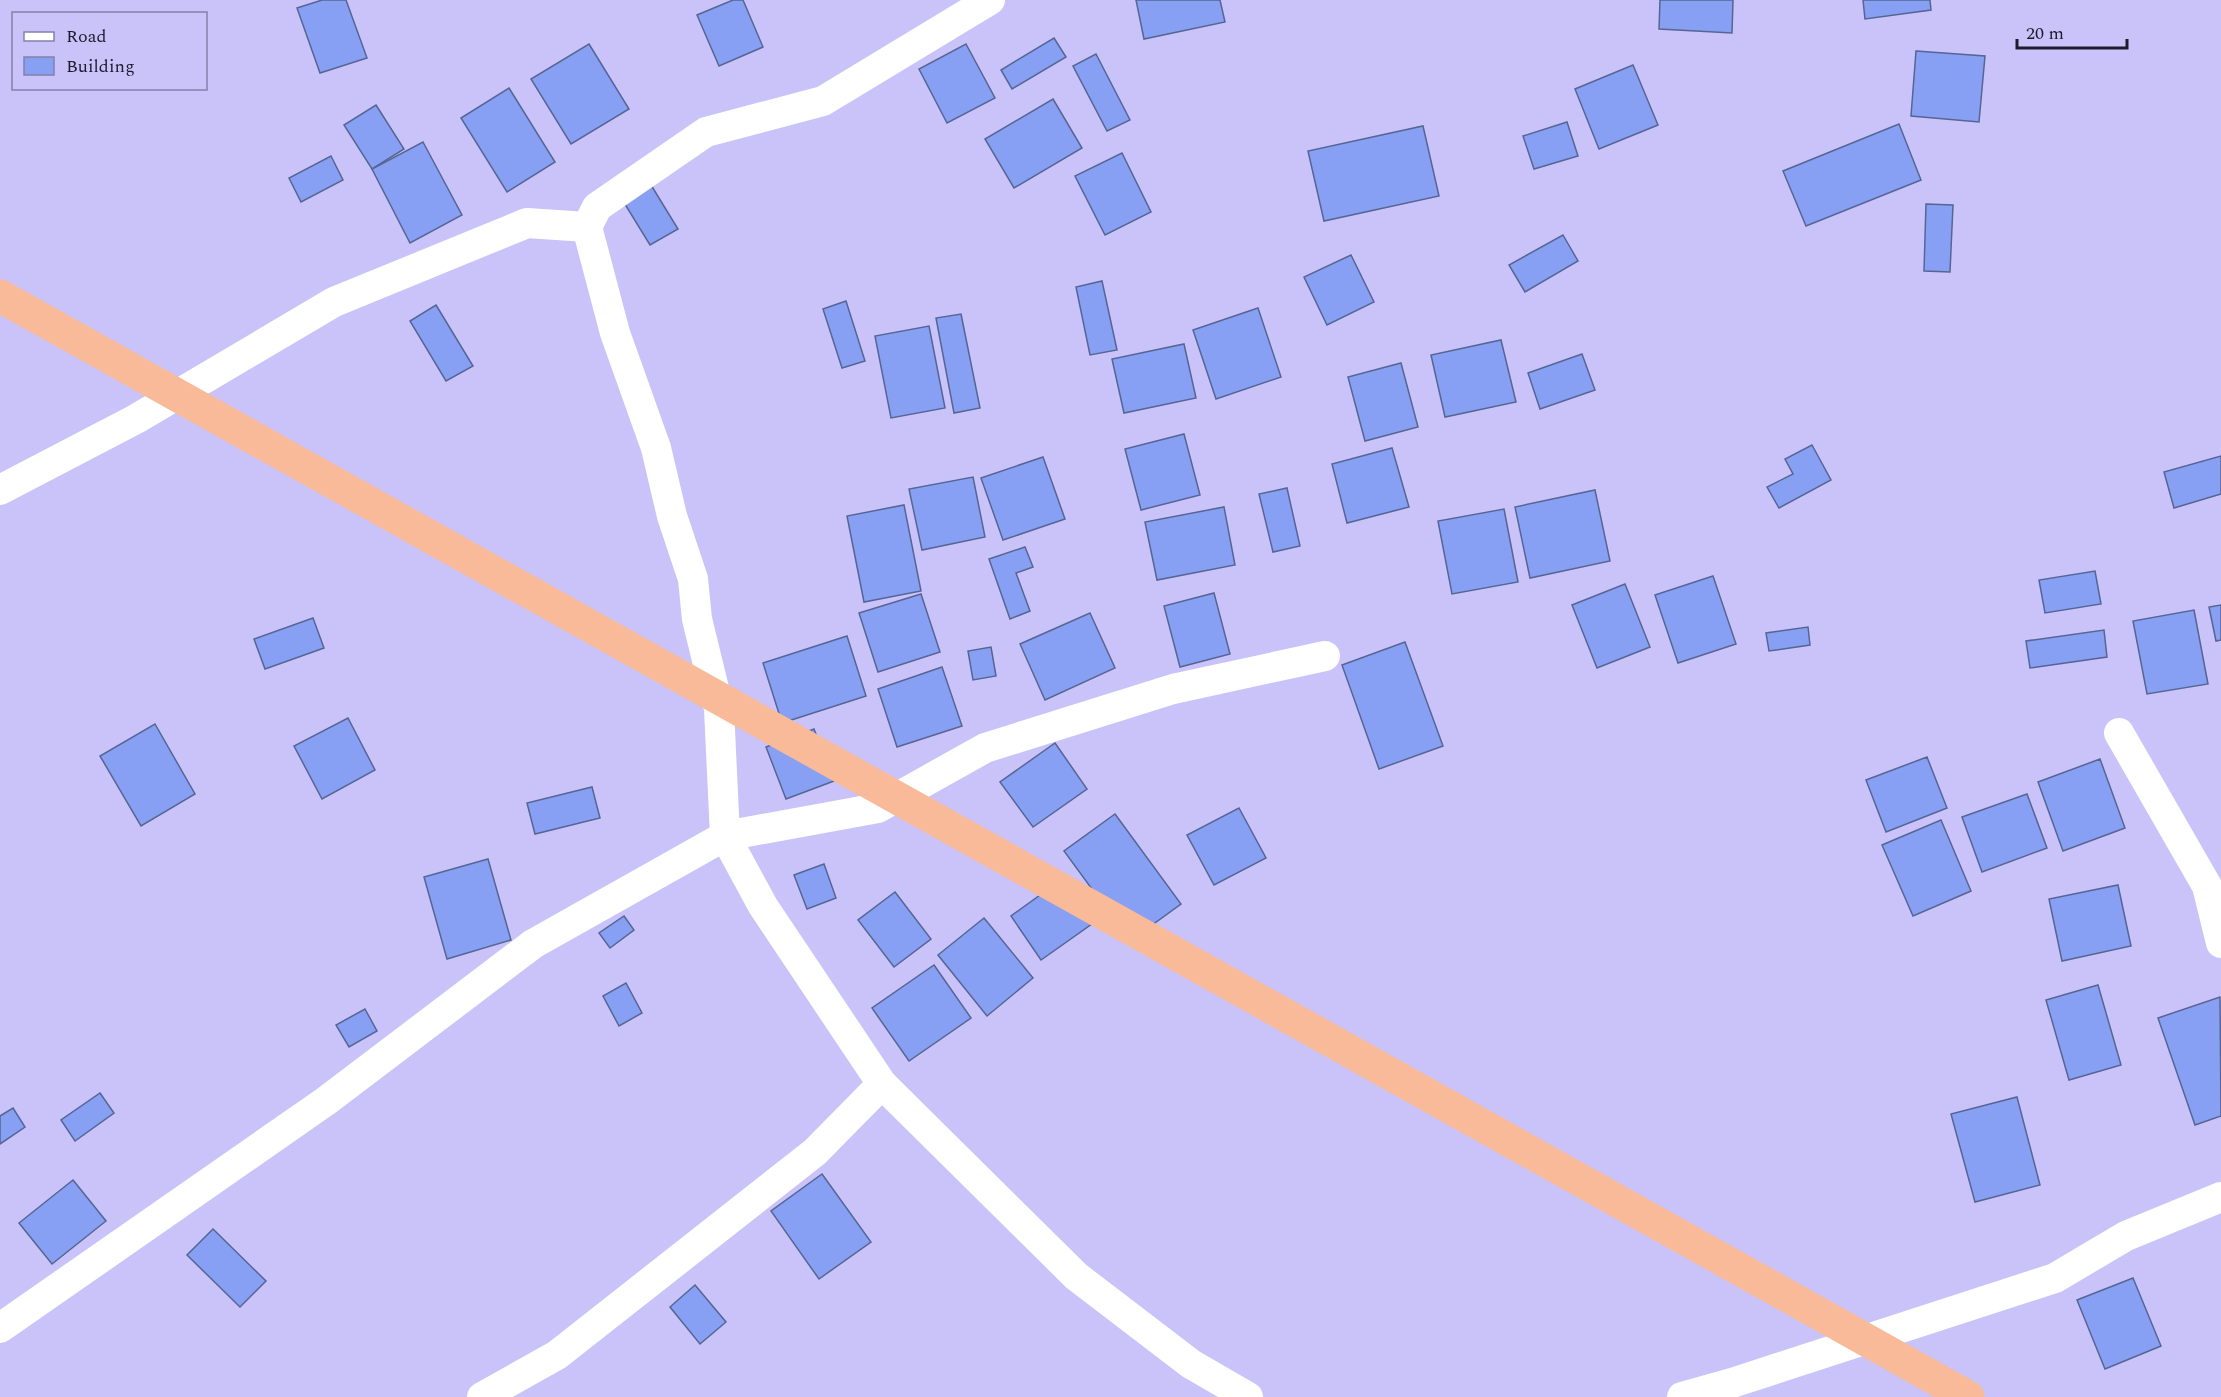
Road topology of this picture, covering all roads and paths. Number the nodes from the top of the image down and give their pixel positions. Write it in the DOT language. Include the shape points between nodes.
graph roads {
  1 [pos="990,0"];
  2 [pos="587,227"];
  3 [pos="0,296"];
  4 [pos="0,490"];
  5 [pos="1325,656"];
  6 [pos="2119,732"];
  7 [pos="725,836"];
  8 [pos="2221,943"];
  9 [pos="882,1084"];
  10 [pos="2221,1197"];
  11 [pos="0,1328"];
  12 [pos="482,1397"];
  13 [pos="1248,1397"];
  14 [pos="1682,1397"];
  15 [pos="1968,1397"];
  1 -- 2 [label="street" via="823,101 706,132 597,207"];
  2 -- 4 [label="street" via="527,223 334,302 135,418"];
  2 -- 7 [label="street" via="615,333 656,448 672,516 693,579 697,620 718,710"];
  3 -- 15 [label="highway"];
  5 -- 7 [label="street" via="1173,689 985,748 878,808"];
  6 -- 8 [label="street" via="2206,886"];
  7 -- 9 [label="street" via="764,906"];
  7 -- 11 [label="street" via="533,944 326,1101"];
  9 -- 12 [label="street" via="815,1152 557,1355"];
  9 -- 13 [label="street" via="1076,1276 1191,1364"];
  10 -- 14 [label="street" via="2126,1236 2055,1278"];
}
